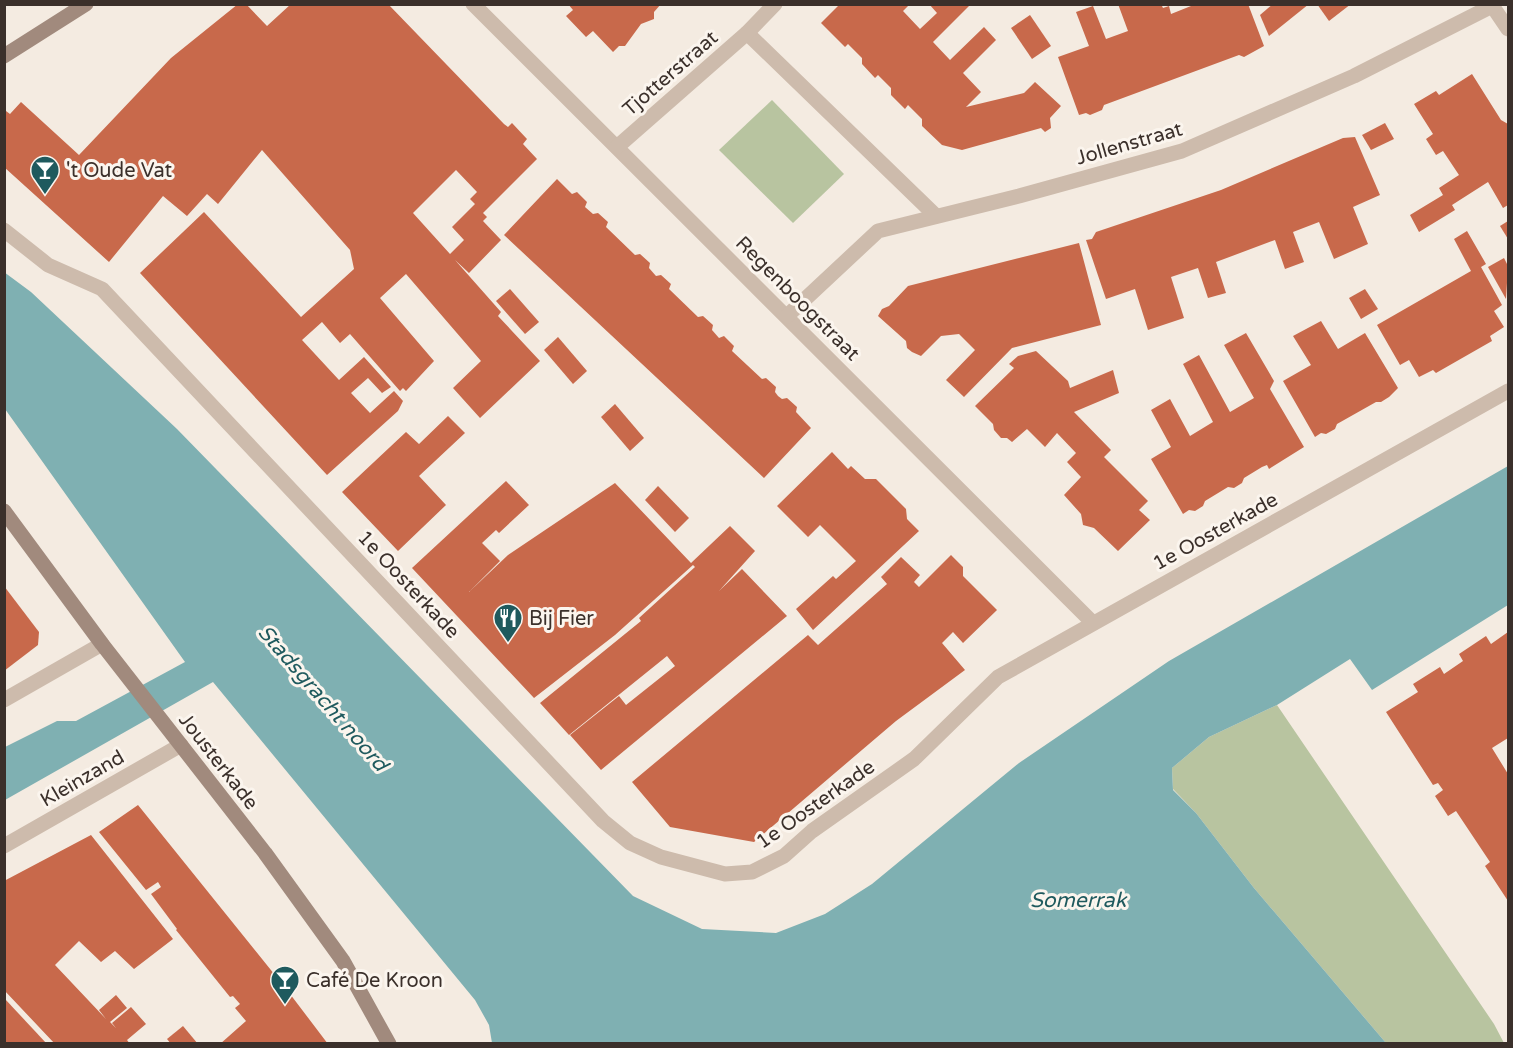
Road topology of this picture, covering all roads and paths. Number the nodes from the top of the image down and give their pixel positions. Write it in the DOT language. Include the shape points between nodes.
graph roads {
  1 [pos="86,4"];
  2 [pos="473,4"];
  3 [pos="775,4"];
  4 [pos="1492,5"];
  5 [pos="1509,28"];
  6 [pos="747,33"];
  7 [pos="4,56"];
  8 [pos="617,147"];
  9 [pos="936,216"];
  10 [pos="4,230"];
  11 [pos="787,316"];
  12 [pos="1509,391"];
  13 [pos="4,511"];
  14 [pos="1093,623"];
  15 [pos="102,644"];
  16 [pos="4,700"];
  17 [pos="181,745"];
  18 [pos="4,846"];
  19 [pos="389,1044"];
  1 -- 7 [label="main road"];
  2 -- 8 [label="street, Regenboogstraat"];
  3 -- 6 [label="street, Tjotterstraat"];
  4 -- 5 [label="street"];
  4 -- 9 [label="street, Jollenstraat" via="1354,76 1182,151"];
  6 -- 8 [label="street, Tjotterstraat"];
  6 -- 9 [label="street"];
  8 -- 11 [label="street, Regenboogstraat"];
  9 -- 11 [label="street, Jollenstraat" via="878,231"];
  10 -- 14 [label="street, 1e Oosterkade" via="48,265 102,289 603,820 630,843 661,856 725,874 752,872 784,856 812,831 914,759 998,677"];
  11 -- 14 [label="street, Regenboogstraat"];
  12 -- 14 [label="street, 1e Oosterkade"];
  13 -- 15 [label="main road, Jousterkade"];
  15 -- 16 [label="street"];
  15 -- 17 [label="main road, Jousterkade"];
  17 -- 18 [label="street, Kleinzand"];
  17 -- 19 [label="main road, Jousterkade" via="343,961"];
}
